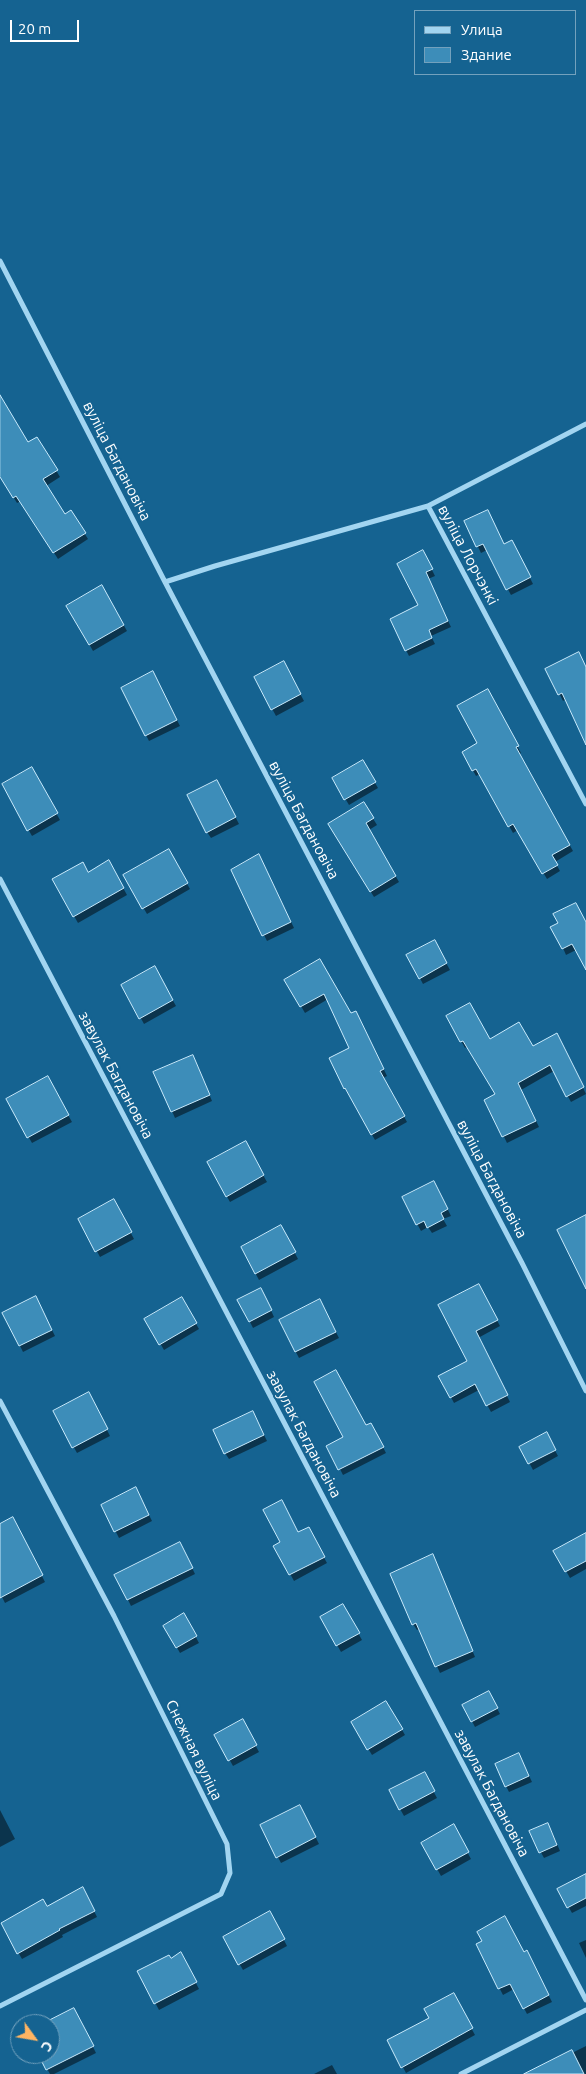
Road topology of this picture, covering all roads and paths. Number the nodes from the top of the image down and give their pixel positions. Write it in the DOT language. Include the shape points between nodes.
graph roads {
  1 [pos="0,261"];
  2 [pos="586,424"];
  3 [pos="428,506"];
  4 [pos="165,582"];
  5 [pos="586,804"];
  6 [pos="0,879"];
  7 [pos="586,1391"];
  8 [pos="0,1402"];
  9 [pos="586,2000"];
  10 [pos="0,2006"];
  11 [pos="586,2010"];
  12 [pos="461,2074"];
  1 -- 4 [label="street, вуліца Багдановіча"];
  2 -- 3 [label="street"];
  3 -- 4 [label="street, вуліца Лорчэнкі"];
  3 -- 5 [label="street, вуліца Лорчэнкі"];
  4 -- 7 [label="street, вуліца Багдановіча"];
  6 -- 9 [label="street, завулак Багдановіча"];
  8 -- 10 [label="street, Снежная вуліца" via="114,1616 227,1844 230,1873 221,1894"];
  11 -- 12 [label="street"];
}
